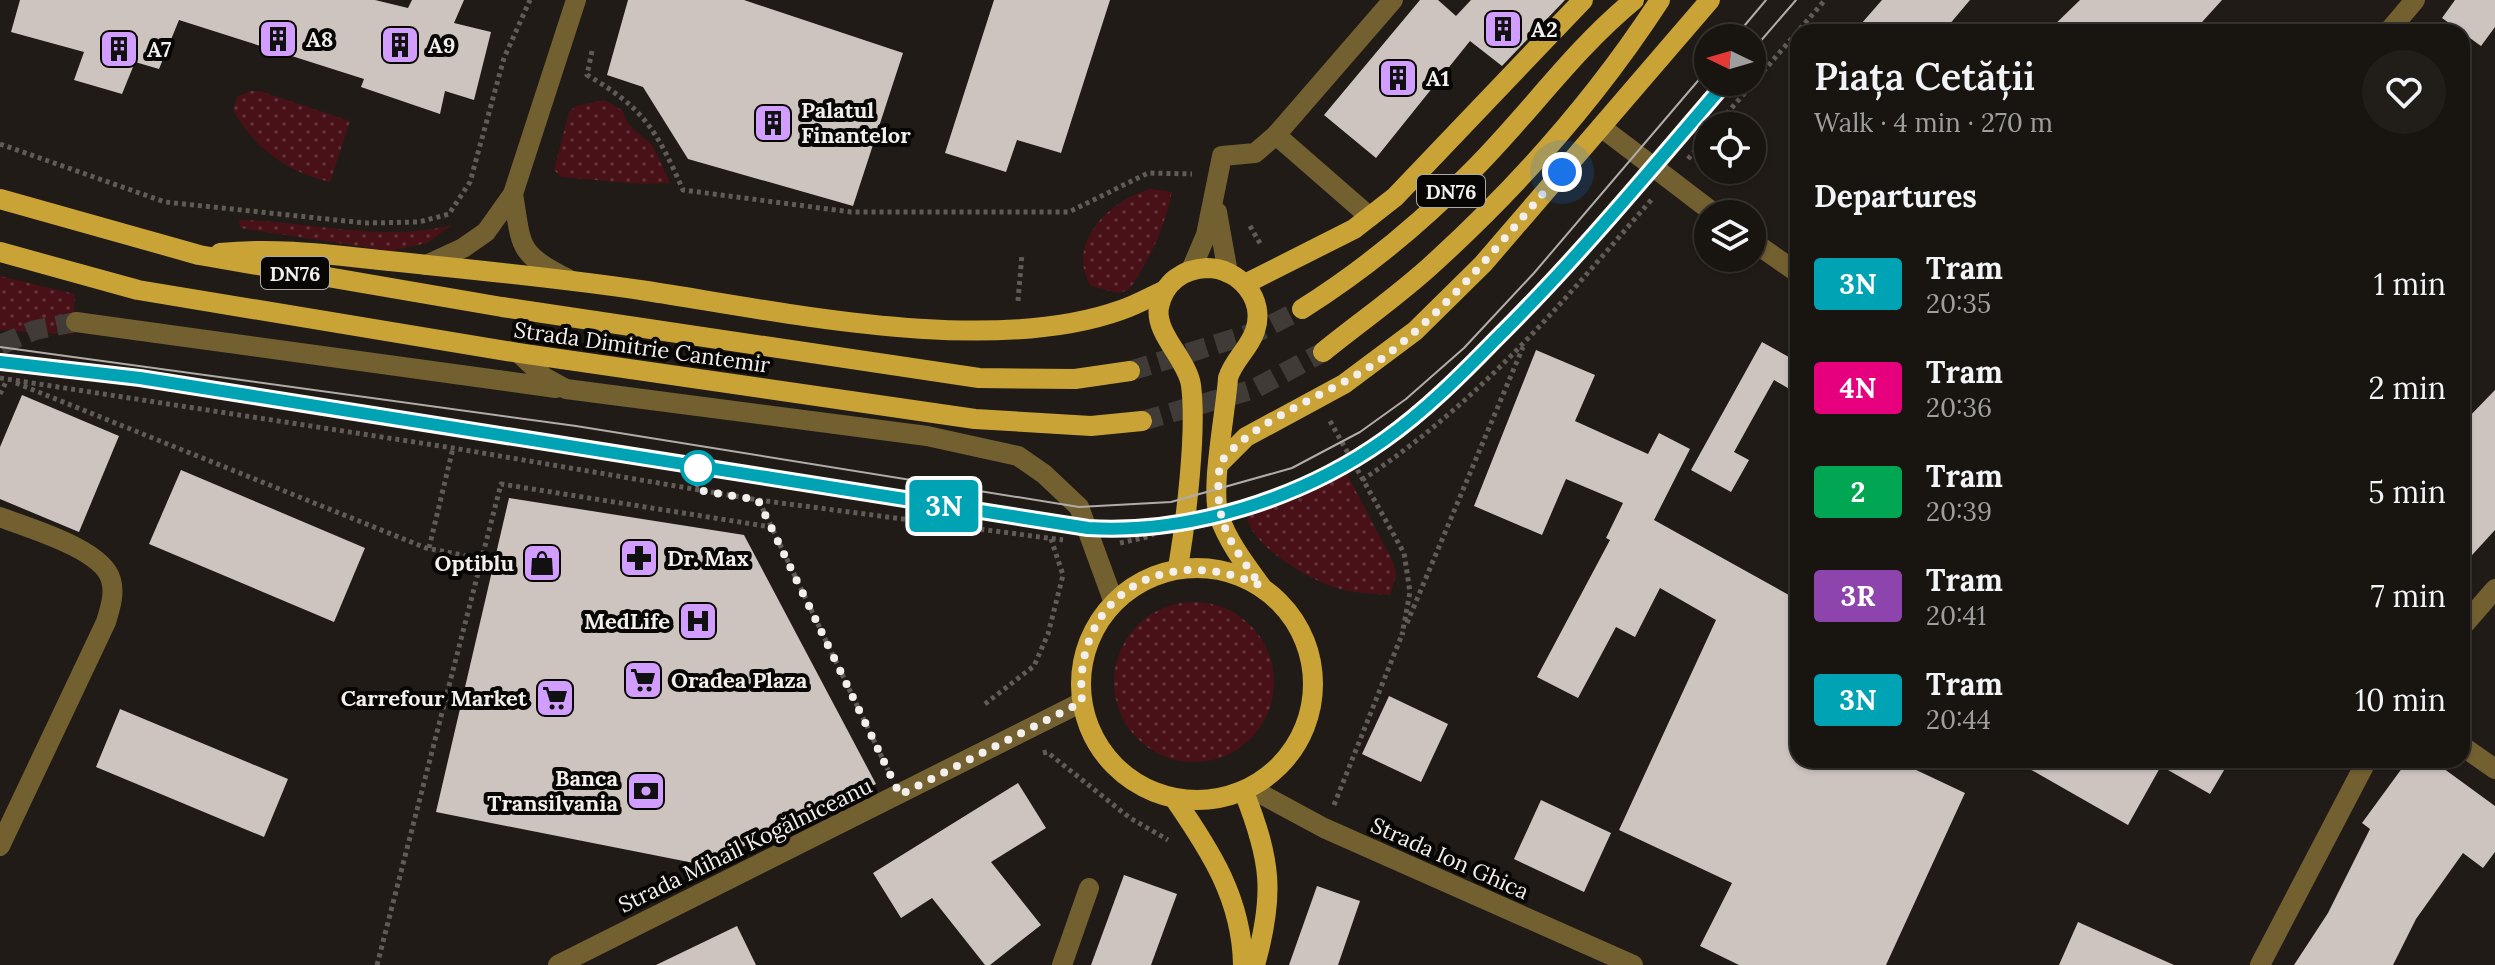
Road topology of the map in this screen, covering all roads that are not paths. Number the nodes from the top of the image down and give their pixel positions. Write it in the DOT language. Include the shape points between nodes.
graph roads {
  1 [pos="576,0"];
  2 [pos="1393,0"];
  3 [pos="1583,0"];
  4 [pos="1634,0"];
  5 [pos="1660,0"];
  6 [pos="1710,0"];
  7 [pos="2415,0"];
  8 [pos="2395,24"];
  9 [pos="1601,127"];
  10 [pos="1276,135"];
  11 [pos="513,194"];
  12 [pos="1215,196"];
  13 [pos="0,199"];
  14 [pos="1696,200"];
  15 [pos="1370,217"];
  16 [pos="1766,251"];
  17 [pos="0,252"];
  18 [pos="199,255"];
  19 [pos="426,265"];
  20 [pos="1790,267"];
  21 [pos="1191,270"];
  22 [pos="1237,278"];
  23 [pos="572,280"];
  24 [pos="1165,290"];
  25 [pos="1302,309"];
  26 [pos="76,322"];
  27 [pos="1323,352"];
  28 [pos="519,353"];
  29 [pos="1130,371"];
  30 [pos="566,389"];
  31 [pos="1142,421"];
  32 [pos="1220,463"];
  33 [pos="0,517"];
  34 [pos="1178,568"];
  35 [pos="1261,586"];
  36 [pos="2495,589"];
  37 [pos="1113,600"];
  38 [pos="2470,618"];
  39 [pos="1082,702"];
  40 [pos="2470,752"];
  41 [pos="2363,768"];
  42 [pos="2495,769"];
  43 [pos="1247,790"];
  44 [pos="1174,798"];
  45 [pos="0,846"];
  46 [pos="1089,888"];
  47 [pos="571,963"];
  48 [pos="1062,965"];
  49 [pos="1243,965"];
  50 [pos="1255,965"];
  51 [pos="1633,965"];
  52 [pos="2260,965"];
  1 -- 11 [label="street"];
  2 -- 10 [label="street"];
  3 -- 15 [label="main road" via="1417,177"];
  4 -- 25 [label="main road, DN76" via="1394,243"];
  5 -- 27 [label="main road" via="1587,99 1487,210 1437,260"];
  6 -- 9 [label="main road"];
  7 -- 8 [label="street"];
  9 -- 14 [label="street"];
  9 -- 32 [label="main road" via="1483,264 1415,331 1344,384 1246,437"];
  10 -- 12 [label="street" via="1255,153 1220,166"];
  10 -- 15 [label="street"];
  11 -- 19 [label="street" via="486,232"];
  11 -- 23 [label="street" via="524,250 534,261"];
  12 -- 21 [label="street"];
  12 -- 22 [label="street"];
  13 -- 18 [label="main road, Strada Dimitrie Cantemir / DN76"];
  15 -- 22 [label="main road" via="1309,254"];
  16 -- 20 [label="street"];
  17 -- 28 [label="main road, Strada Dimitrie Cantemir" via="138,290"];
  18 -- 19 [label="main road" via="288,251"];
  18 -- 29 [label="main road, Strada Dimitrie Cantemir / DN76" via="487,305 979,378 1063,380"];
  19 -- 23 [label="main road"];
  21 -- 22 [label="main road" via="1213,269"];
  21 -- 24 [label="main road"];
  22 -- 32 [label="main road" via="1253,296 1258,321 1228,378"];
  23 -- 24 [label="main road" via="814,317 943,329 1063,324 1120,311"];
  24 -- 34 [label="main road" via="1158,315 1188,370 1191,390"];
  26 -- 30 [label="street"];
  28 -- 30 [label="street"];
  28 -- 31 [label="main road, Strada Dimitrie Cantemir" via="975,419 1078,426"];
  30 -- 37 [label="street" via="927,436 1018,456 1079,507"];
  32 -- 35 [label="main road" via="1218,514 1233,547"];
  33 -- 45 [label="street" via="96,558 112,581 112,603"];
  34 -- 35 [label="main road" via="1222,571"];
  34 -- 37 [label="main road" via="1148,577"];
  35 -- 43 [label="main road" via="1288,609 1306,640 1313,697 1307,725 1293,750"];
  36 -- 38 [label="street"];
  37 -- 39 [label="main road" via="1086,648"];
  39 -- 44 [label="main road" via="1106,757 1137,783"];
  39 -- 47 [label="street, Strada Mihail Kogălniceanu"];
  40 -- 42 [label="street"];
  41 -- 52 [label="street"];
  43 -- 44 [label="main road" via="1224,799"];
  43 -- 50 [label="main road" via="1264,844 1269,885"];
  43 -- 51 [label="street, Strada Ion Ghica"];
  44 -- 49 [label="main road" via="1226,881 1238,918"];
  46 -- 48 [label="street"];
}
